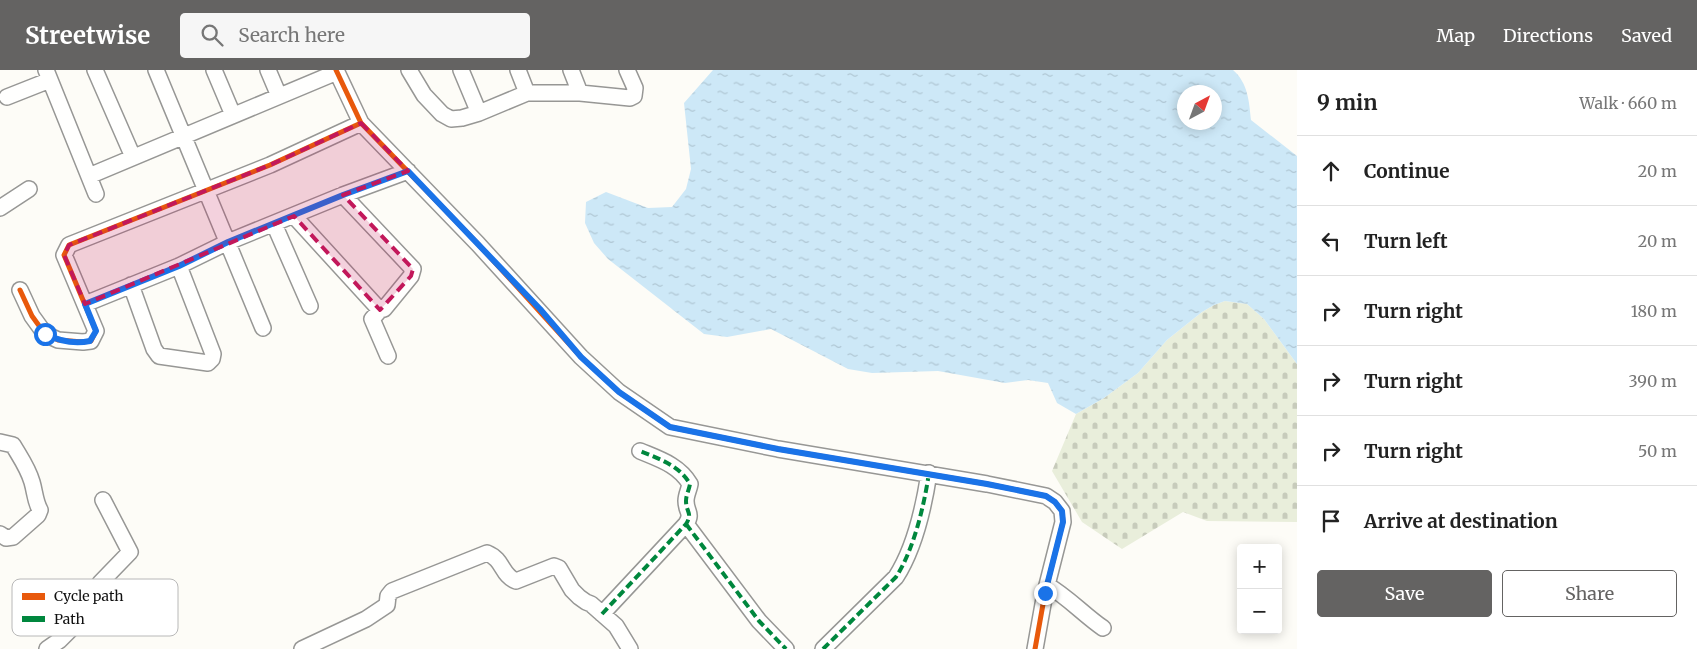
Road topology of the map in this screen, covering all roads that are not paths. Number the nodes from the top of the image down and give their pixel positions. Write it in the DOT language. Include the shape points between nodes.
graph roads {
  1 [pos="95,70"];
  2 [pos="156,70"];
  3 [pos="214,70"];
  4 [pos="268,70"];
  5 [pos="409,70"];
  6 [pos="461,70"];
  7 [pos="518,70"];
  8 [pos="571,70"];
  9 [pos="628,70"];
  10 [pos="337,71"];
  11 [pos="48,75"];
  12 [pos="527,93"];
  13 [pos="580,93"];
  14 [pos="279,96"];
  15 [pos="7,97"];
  16 [pos="479,113"];
  17 [pos="233,115"];
  18 [pos="361,123"];
  19 [pos="183,137"];
  20 [pos="132,158"];
  21 [pos="408,171"];
  22 [pos="89,176"];
  23 [pos="29,189"];
  24 [pos="207,190"];
  25 [pos="96,194"];
  26 [pos="343,195"];
  27 [pos="0,208"];
  28 [pos="294,216"];
  29 [pos="274,224"];
  30 [pos="228,242"];
  31 [pos="179,266"];
  32 [pos="131,286"];
  33 [pos="20,290"];
  34 [pos="85,304"];
  35 [pos="310,306"];
  36 [pos="380,310"];
  37 [pos="263,328"];
  38 [pos="388,356"];
  39 [pos="0,442"];
  40 [pos="640,451"];
  41 [pos="929,473"];
  42 [pos="103,500"];
  43 [pos="686,524"];
  44 [pos="0,534"];
  45 [pos="104,579"];
  46 [pos="1047,585"];
  47 [pos="602,614"];
  48 [pos="1103,628"];
  49 [pos="64,636"];
  50 [pos="47,649"];
  51 [pos="302,649"];
  52 [pos="630,649"];
  53 [pos="786,649"];
  54 [pos="823,649"];
  55 [pos="1035,649"];
  1 -- 20 [label="street"];
  2 -- 19 [label="street"];
  3 -- 17 [label="street"];
  4 -- 14 [label="street"];
  5 -- 16 [label="street" via="424,95 442,114 451,119"];
  6 -- 16 [label="street"];
  7 -- 12 [label="street"];
  8 -- 13 [label="street"];
  9 -- 13 [label="street" via="635,88 634,96 630,98"];
  10 -- 14 [label="street"];
  10 -- 18 [label="street"];
  11 -- 15 [label="street"];
  11 -- 22 [label="street"];
  12 -- 13 [label="street"];
  12 -- 16 [label="street"];
  14 -- 17 [label="street"];
  17 -- 19 [label="street"];
  18 -- 21 [label="street"];
  18 -- 24 [label="street"];
  19 -- 20 [label="street"];
  19 -- 24 [label="street"];
  20 -- 22 [label="street"];
  21 -- 26 [label="street"];
  21 -- 41 [label="street" via="540,309 581,357 619,392 670,427 778,449"];
  22 -- 25 [label="street"];
  23 -- 27 [label="street"];
  24 -- 30 [label="street"];
  24 -- 34 [label="street" via="69,246 64,255"];
  26 -- 28 [label="street"];
  26 -- 36 [label="street" via="413,269 411,276"];
  28 -- 29 [label="street"];
  28 -- 36 [label="street"];
  29 -- 30 [label="street"];
  29 -- 35 [label="street"];
  30 -- 31 [label="street"];
  30 -- 37 [label="street"];
  31 -- 32 [label="street"];
  31 -- 32 [label="street" via="213,354 208,363 159,356"];
  32 -- 34 [label="street"];
  33 -- 34 [label="street" via="40,328 58,340 90,341 96,331"];
  36 -- 38 [label="street" via="372,319"];
  39 -- 44 [label="street" via="13,445 26,467 40,510 13,537 6,538"];
  40 -- 43 [label="street" via="666,462 690,484 686,500 690,512"];
  41 -- 46 [label="street" via="1037,495 1055,502 1062,511 1063,522"];
  41 -- 54 [label="street" via="926,497 901,570"];
  42 -- 45 [label="street" via="130,552"];
  43 -- 47 [label="street"];
  43 -- 53 [label="street" via="759,620"];
  46 -- 48 [label="street"];
  46 -- 55 [label="street"];
  47 -- 51 [label="street" via="572,590 559,568 554,566 516,580 508,576 497,558 487,553 392,591 386,605 366,618"];
  47 -- 52 [label="street" via="616,626"];
  49 -- 50 [label="street"];
}
